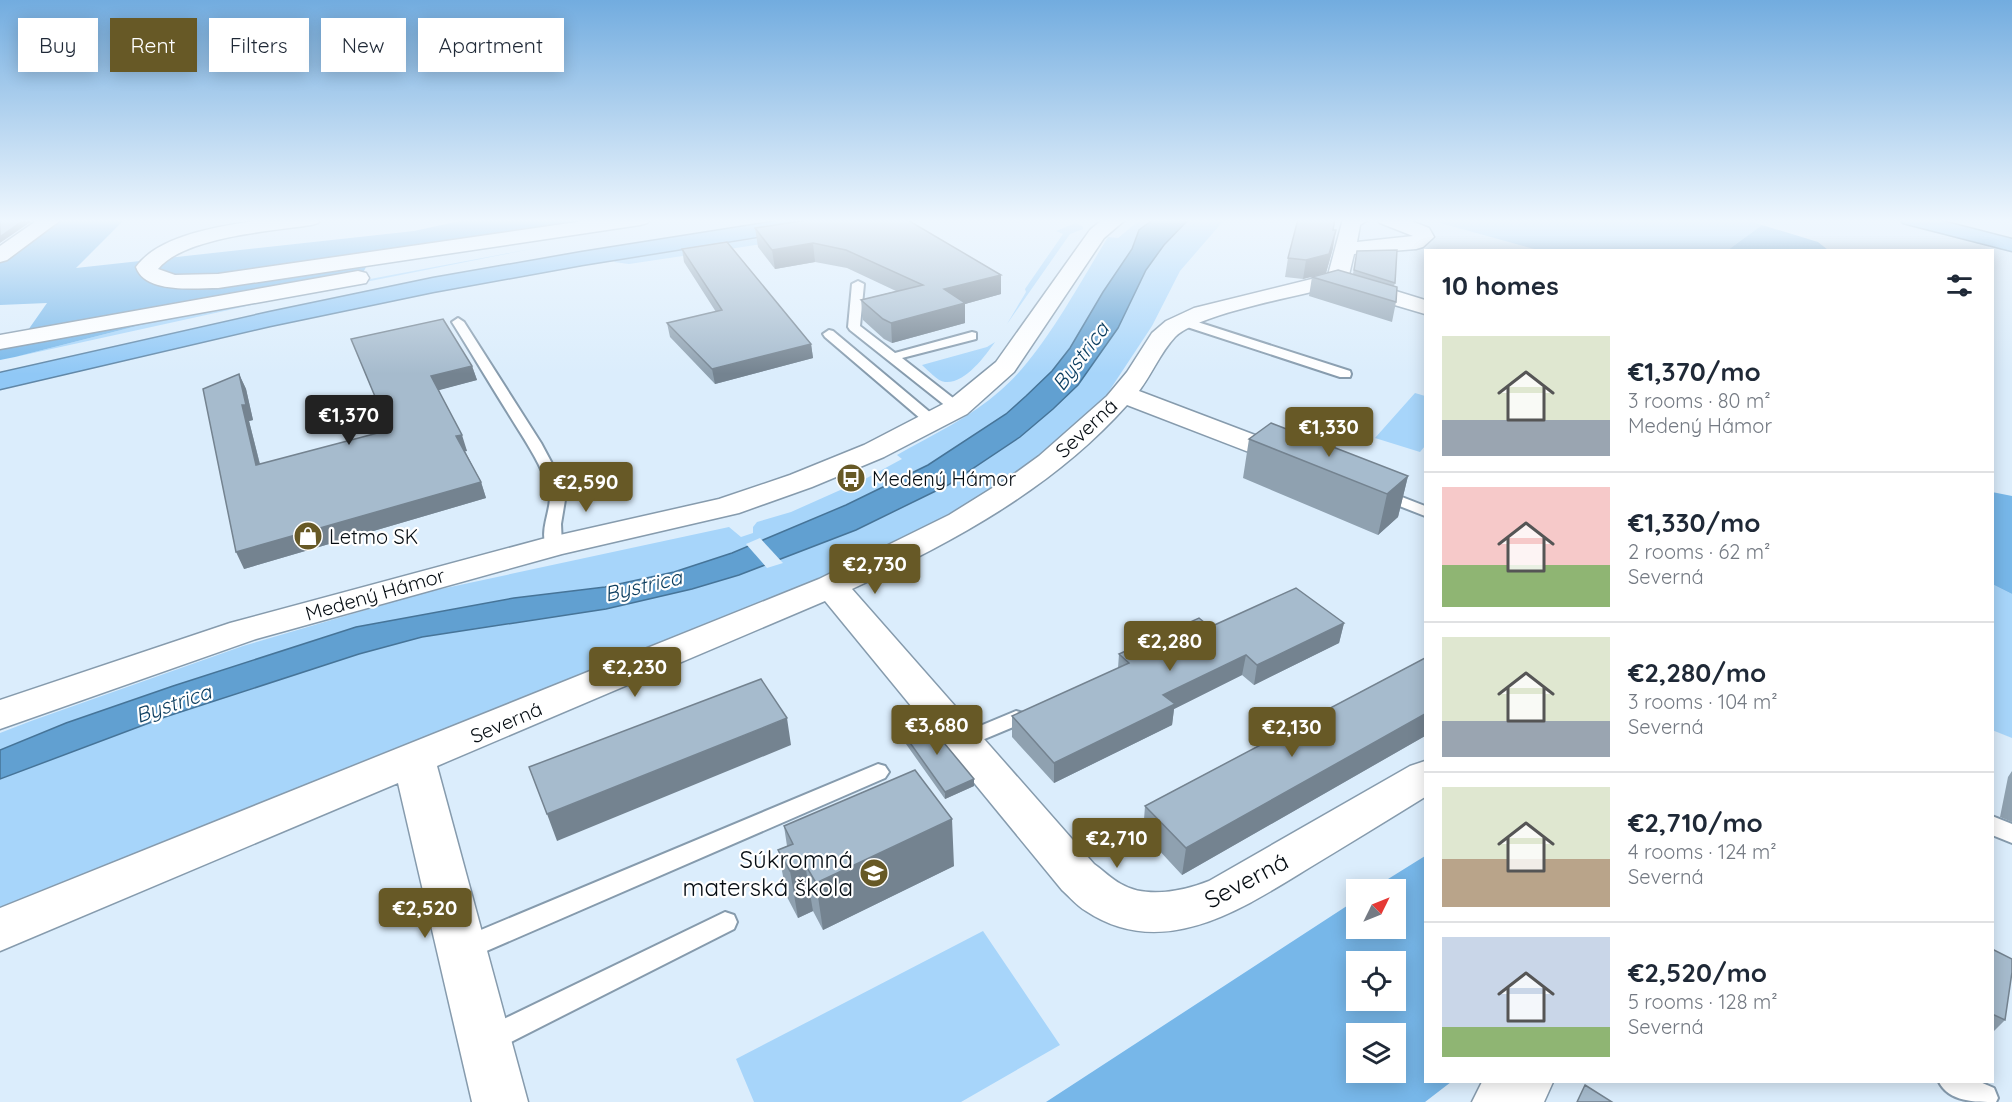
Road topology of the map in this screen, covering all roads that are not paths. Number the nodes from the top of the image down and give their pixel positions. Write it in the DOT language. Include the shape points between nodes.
graph roads {
  1 [pos="148,270"];
  2 [pos="290,270"];
  3 [pos="397,270"];
  4 [pos="458,270"];
  5 [pos="512,270"];
  6 [pos="1072,270"];
  7 [pos="1340,270"];
  8 [pos="358,278"];
  9 [pos="1336,280"];
  10 [pos="858,284"];
  11 [pos="1424,307"];
  12 [pos="1182,321"];
  13 [pos="458,322"];
  14 [pos="829,334"];
  15 [pos="972,336"];
  16 [pos="0,342"];
  17 [pos="893,357"];
  18 [pos="0,368"];
  19 [pos="1345,374"];
  20 [pos="0,381"];
  21 [pos="1122,394"];
  22 [pos="945,415"];
  23 [pos="1310,466"];
  24 [pos="1373,490"];
  25 [pos="1424,511"];
  26 [pos="554,546"];
  27 [pos="831,586"];
  28 [pos="0,715"];
  29 [pos="1016,718"];
  30 [pos="963,741"];
  31 [pos="414,760"];
  32 [pos="878,772"];
  33 [pos="1424,778"];
  34 [pos="1994,826"];
  35 [pos="2012,834"];
  36 [pos="725,922"];
  37 [pos="0,930"];
  38 [pos="462,950"];
  39 [pos="485,1041"];
  40 [pos="1525,1083"];
  41 [pos="1955,1083"];
  42 [pos="1984,1098"];
  43 [pos="500,1102"];
  44 [pos="1500,1102"];
  1 -- 2 [label="street" via="172,282 218,281"];
  3 -- 8 [label="highway"];
  4 -- 18 [label="highway"];
  5 -- 20 [label="highway" via="256,322"];
  6 -- 22 [label="street, Medený Hámor" via="1005,367"];
  7 -- 9 [label="street"];
  8 -- 16 [label="street"];
  9 -- 11 [label="street"];
  9 -- 12 [label="street, Severná"];
  10 -- 17 [label="lane" via="854,327"];
  12 -- 19 [label="lane"];
  12 -- 21 [label="street, Severná" via="1160,339"];
  13 -- 26 [label="lane" via="534,443 556,486"];
  14 -- 22 [label="lane"];
  15 -- 17 [label="lane"];
  17 -- 22 [label="lane"];
  21 -- 23 [label="street, Severná"];
  21 -- 27 [label="street, Severná" via="1076,441 1019,484 917,544"];
  22 -- 26 [label="street, Medený Hámor" via="874,451 728,506"];
  24 -- 25 [label="lane"];
  26 -- 28 [label="street, Medený Hámor" via="243,631"];
  27 -- 30 [label="street, Severná"];
  27 -- 31 [label="street, Severná"];
  29 -- 30 [label="lane"];
  30 -- 33 [label="street, Severná" via="1078,876 1104,899 1138,911 1204,906"];
  31 -- 37 [label="street, Severná"];
  31 -- 38 [label="street"];
  32 -- 38 [label="lane"];
  34 -- 35 [label="lane"];
  36 -- 39 [label="lane"];
  38 -- 39 [label="street"];
  39 -- 43 [label="street"];
  40 -- 44 [label="street"];
  41 -- 42 [label="lane"];
}
